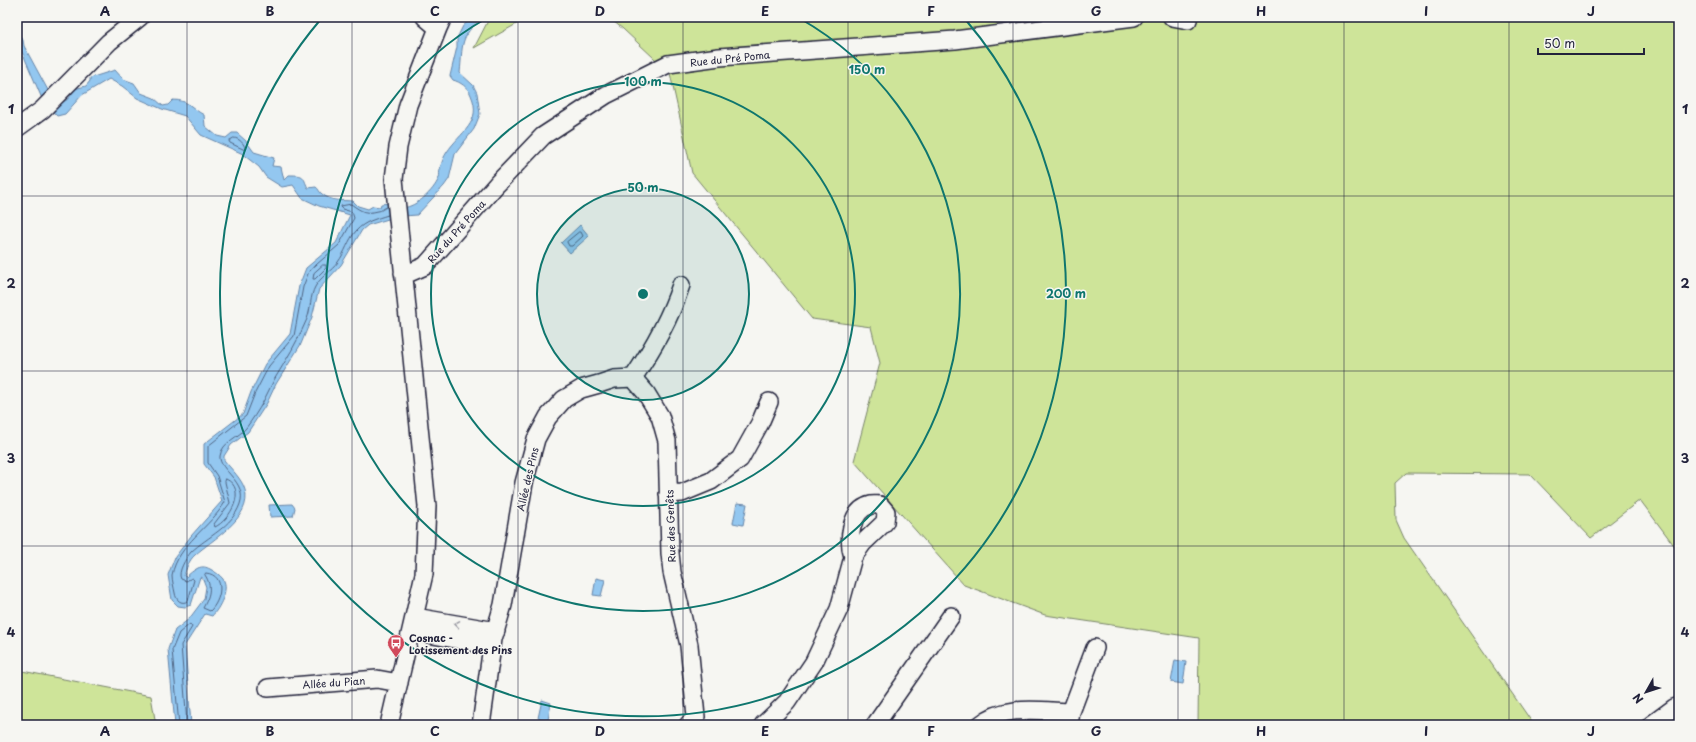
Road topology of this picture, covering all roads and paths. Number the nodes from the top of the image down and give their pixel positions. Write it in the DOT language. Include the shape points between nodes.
graph roads {
  1 [pos="140,17"];
  2 [pos="1134,17"];
  3 [pos="435,21"];
  4 [pos="17,128"];
  5 [pos="403,273"];
  6 [pos="681,285"];
  7 [pos="633,378"];
  8 [pos="769,402"];
  9 [pos="668,494"];
  10 [pos="853,557"];
  11 [pos="951,616"];
  12 [pos="414,624"];
  13 [pos="494,639"];
  14 [pos="1095,648"];
  15 [pos="399,683"];
  16 [pos="268,688"];
  17 [pos="1679,706"];
  18 [pos="1070,718"];
  19 [pos="694,722"];
  20 [pos="389,725"];
  21 [pos="480,725"];
  22 [pos="763,725"];
  23 [pos="875,725"];
  24 [pos="980,725"];
  25 [pos="1651,725"];
  1 -- 4 [label="street" via="109,42 42,110"];
  2 -- 5 [label="street, Rue du Pré Poma" via="955,40 719,57 668,64 606,95 543,136 424,266"];
  3 -- 5 [label="street" via="408,105 398,147 394,179"];
  5 -- 12 [label="street" via="427,506 424,574"];
  6 -- 7 [label="street" via="674,308 653,348"];
  7 -- 9 [label="street, Rue des Genêts" via="660,416 666,441"];
  7 -- 13 [label="street, Allée des Pins" via="581,389 564,400 548,417 539,433 524,483 503,605"];
  8 -- 9 [label="street" via="740,459 711,481 682,493"];
  9 -- 19 [label="street, Rue des Genêts" via="672,572 689,645"];
  10 -- 22 [label="street" via="839,609 814,662 787,702"];
  11 -- 23 [label="street"];
  12 -- 13 [label="street"];
  12 -- 15 [label="street"];
  13 -- 21 [label="street, Allée des Pins"];
  14 -- 18 [label="street"];
  15 -- 16 [label="street, Allée du Pian" via="377,679"];
  15 -- 20 [label="street"];
  17 -- 25 [label="street"];
  18 -- 24 [label="street" via="1015,711 989,717"];
}
